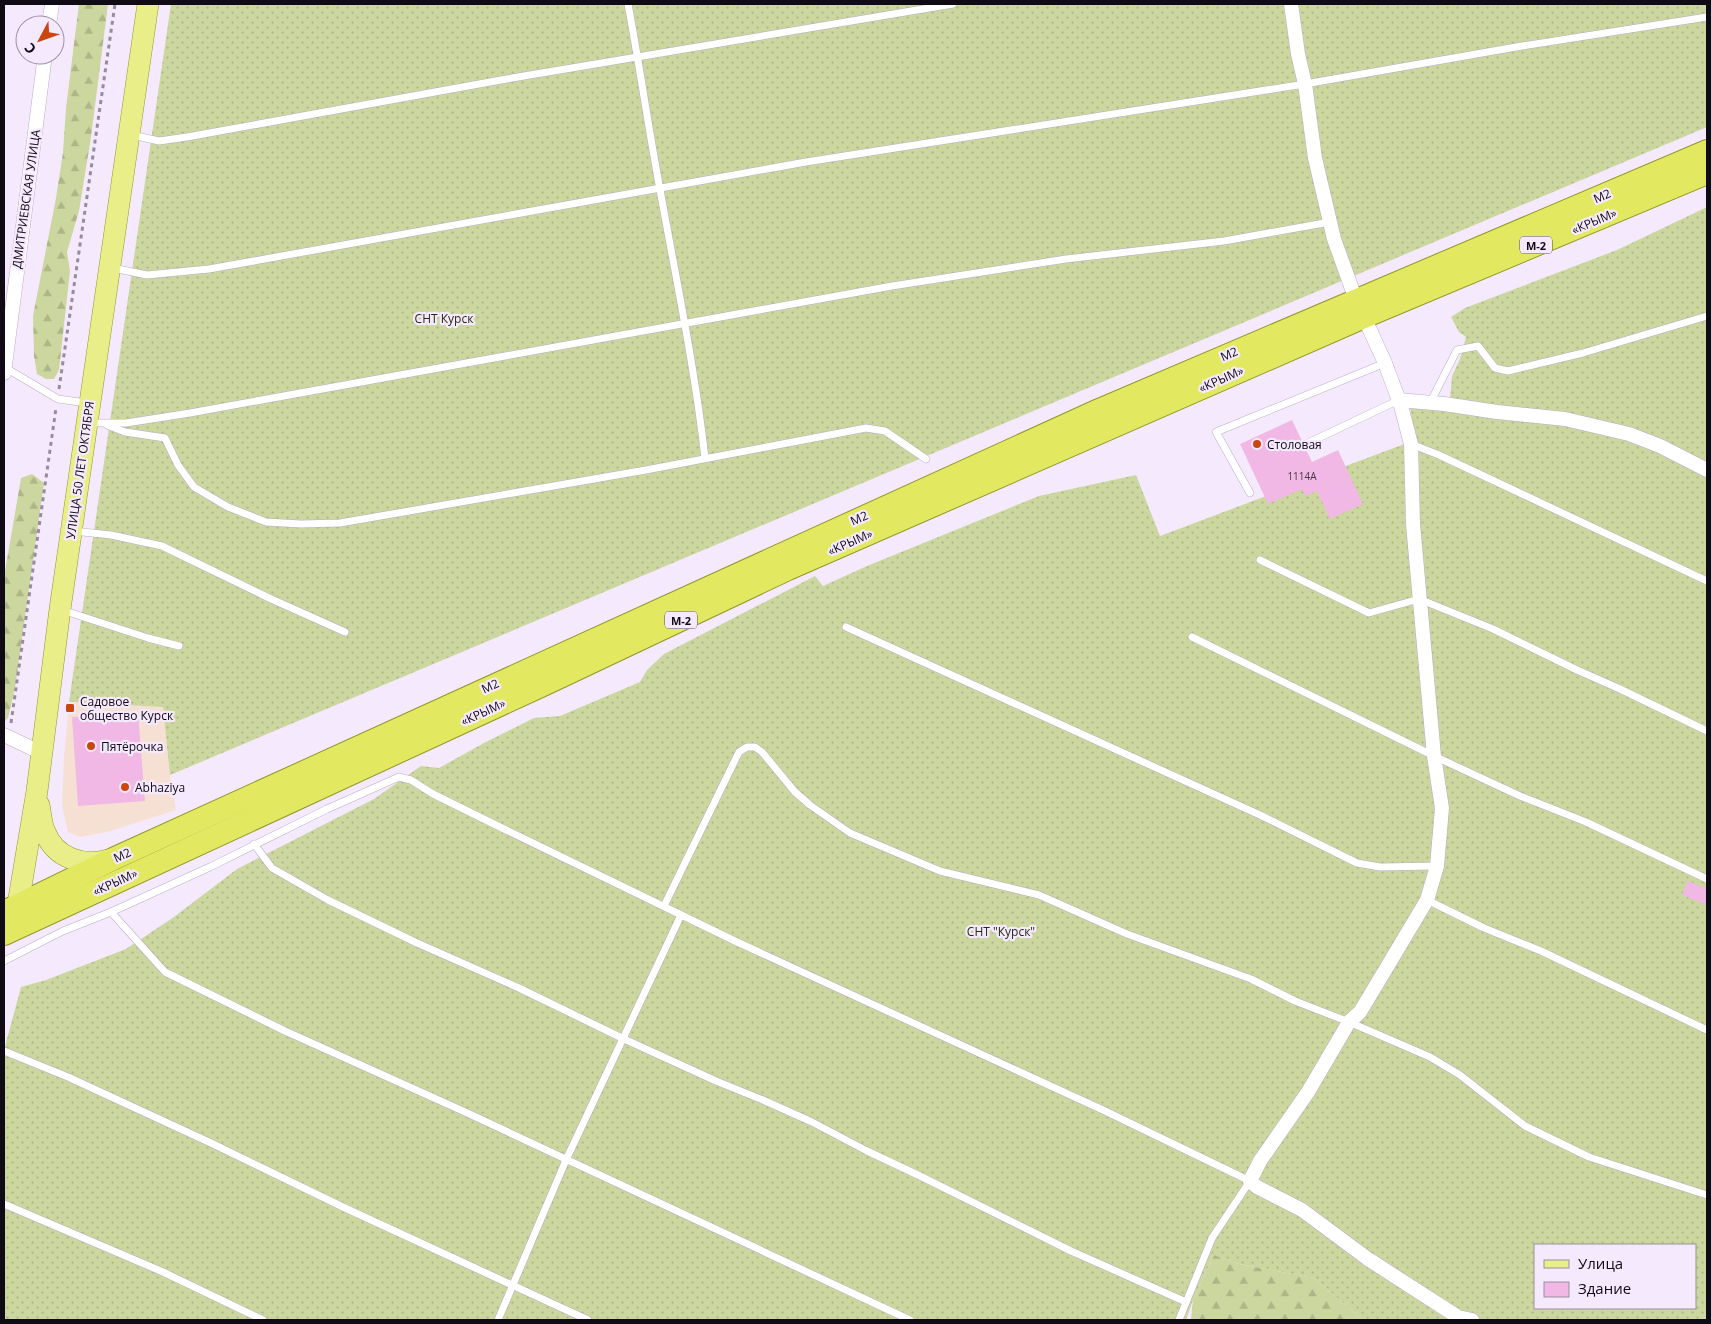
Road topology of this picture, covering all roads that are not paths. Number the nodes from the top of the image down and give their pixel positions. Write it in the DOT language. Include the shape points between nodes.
graph roads {
  1 [pos="148,4"];
  2 [pos="628,4"];
  3 [pos="953,4"];
  4 [pos="1291,4"];
  5 [pos="1707,17"];
  6 [pos="638,56"];
  7 [pos="45,65"];
  8 [pos="1305,84"];
  9 [pos="129,135"];
  10 [pos="1707,151"];
  11 [pos="1707,173"];
  12 [pos="660,188"];
  13 [pos="1330,222"];
  14 [pos="110,268"];
  15 [pos="1360,309"];
  16 [pos="1707,316"];
  17 [pos="686,323"];
  18 [pos="1385,363"];
  19 [pos="4,367"];
  20 [pos="4,373"];
  21 [pos="1399,400"];
  22 [pos="1430,403"];
  23 [pos="93,416"];
  24 [pos="1310,442"];
  25 [pos="1410,444"];
  26 [pos="705,458"];
  27 [pos="926,459"];
  28 [pos="1707,470"];
  29 [pos="1250,493"];
  30 [pos="71,531"];
  31 [pos="1260,560"];
  32 [pos="1707,581"];
  33 [pos="1419,599"];
  34 [pos="60,609"];
  35 [pos="846,627"];
  36 [pos="345,632"];
  37 [pos="1192,637"];
  38 [pos="179,646"];
  39 [pos="1707,731"];
  40 [pos="6,736"];
  41 [pos="42,753"];
  42 [pos="1434,756"];
  43 [pos="37,791"];
  44 [pos="254,844"];
  45 [pos="113,859"];
  46 [pos="1437,866"];
  47 [pos="1707,879"];
  48 [pos="1427,900"];
  49 [pos="664,906"];
  50 [pos="11,908"];
  51 [pos="111,912"];
  52 [pos="681,915"];
  53 [pos="4,933"];
  54 [pos="4,961"];
  55 [pos="1350,1022"];
  56 [pos="1707,1030"];
  57 [pos="624,1039"];
  58 [pos="4,1051"];
  59 [pos="566,1160"];
  60 [pos="1250,1181"];
  61 [pos="1707,1195"];
  62 [pos="4,1204"];
  63 [pos="513,1287"];
  64 [pos="1186,1302"];
  65 [pos="263,1320"];
  66 [pos="498,1320"];
  67 [pos="588,1320"];
  68 [pos="910,1320"];
  69 [pos="1179,1320"];
  70 [pos="1472,1320"];
  1 -- 9 [label="main road, УЛИЦА 50 ЛЕТ ОКТЯБРЯ"];
  2 -- 6 [label="lane"];
  3 -- 6 [label="lane"];
  4 -- 8 [label="street"];
  5 -- 8 [label="lane"];
  6 -- 9 [label="lane" via="187,137 159,141"];
  6 -- 12 [label="lane"];
  7 -- 19 [label="street, ДМИТРИЕВСКАЯ УЛИЦА"];
  8 -- 12 [label="lane"];
  8 -- 13 [label="street" via="1315,158"];
  9 -- 14 [label="main road, УЛИЦА 50 ЛЕТ ОКТЯБРЯ"];
  10 -- 15 [label="highway, М2"];
  11 -- 15 [label="highway, «КРЫМ» / М-2"];
  12 -- 14 [label="lane" via="209,269 147,275"];
  12 -- 17 [label="lane"];
  13 -- 15 [label="street"];
  13 -- 17 [label="lane" via="1224,241 1056,260"];
  14 -- 23 [label="main road, УЛИЦА 50 ЛЕТ ОКТЯБРЯ"];
  15 -- 18 [label="street"];
  15 -- 45 [label="highway, М2" via="1099,410"];
  15 -- 53 [label="highway, «КРЫМ» / М-2" via="788,569"];
  16 -- 22 [label="lane" via="1583,353 1508,371 1496,368 1478,346 1457,350"];
  17 -- 23 [label="lane" via="190,413 126,423"];
  17 -- 26 [label="lane"];
  18 -- 21 [label="street"];
  18 -- 29 [label="lane" via="1216,432"];
  19 -- 20 [label="street, ДМИТРИЕВСКАЯ УЛИЦА"];
  19 -- 23 [label="lane"];
  21 -- 22 [label="street"];
  21 -- 24 [label="lane"];
  21 -- 25 [label="street"];
  22 -- 28 [label="street" via="1565,419 1629,434"];
  23 -- 26 [label="lane" via="125,432 165,438 178,466 194,487 228,507 266,522 340,523"];
  23 -- 30 [label="main road, УЛИЦА 50 ЛЕТ ОКТЯБРЯ"];
  25 -- 32 [label="lane"];
  25 -- 33 [label="street"];
  26 -- 27 [label="lane" via="866,428 885,430"];
  30 -- 34 [label="main road, УЛИЦА 50 ЛЕТ ОКТЯБРЯ"];
  30 -- 36 [label="lane" via="111,535 162,546"];
  31 -- 33 [label="lane" via="1369,613"];
  33 -- 39 [label="lane" via="1493,629"];
  33 -- 42 [label="street"];
  34 -- 38 [label="lane"];
  34 -- 41 [label="main road, УЛИЦА 50 ЛЕТ ОКТЯБРЯ"];
  35 -- 46 [label="lane" via="1260,815 1357,863 1380,867"];
  37 -- 42 [label="lane"];
  40 -- 41 [label="street"];
  41 -- 43 [label="main road, УЛИЦА 50 ЛЕТ ОКТЯБРЯ"];
  42 -- 46 [label="street" via="1442,808"];
  42 -- 47 [label="lane"];
  43 -- 45 [label="main road" via="45,832 52,845 64,856 97,864"];
  43 -- 50 [label="main road, УЛИЦА 50 ЛЕТ ОКТЯБРЯ"];
  44 -- 49 [label="lane" via="399,777 412,780 433,794"];
  44 -- 51 [label="lane"];
  44 -- 57 [label="lane" via="272,868 328,900"];
  45 -- 50 [label="highway, М2"];
  46 -- 48 [label="street"];
  48 -- 55 [label="street" via="1360,1012"];
  48 -- 56 [label="lane"];
  49 -- 52 [label="lane"];
  49 -- 55 [label="lane" via="739,752 746,747 755,747 795,792 850,833 940,871 1039,895 1102,924 1251,980"];
  50 -- 53 [label="main road, УЛИЦА 50 ЛЕТ ОКТЯБРЯ"];
  51 -- 54 [label="lane" via="63,931"];
  51 -- 59 [label="lane" via="165,972"];
  52 -- 57 [label="lane"];
  52 -- 60 [label="lane"];
  55 -- 60 [label="street"];
  55 -- 61 [label="lane" via="1430,1057 1460,1075 1525,1126 1589,1157"];
  57 -- 59 [label="lane"];
  57 -- 64 [label="lane" via="812,1122 1072,1251"];
  58 -- 63 [label="lane" via="94,1089"];
  59 -- 63 [label="lane"];
  59 -- 68 [label="lane"];
  60 -- 64 [label="lane" via="1212,1238"];
  60 -- 70 [label="street" via="1302,1210 1368,1259 1458,1317"];
  62 -- 65 [label="lane" via="163,1272"];
  63 -- 66 [label="lane"];
  63 -- 67 [label="lane"];
  64 -- 69 [label="lane"];
}
